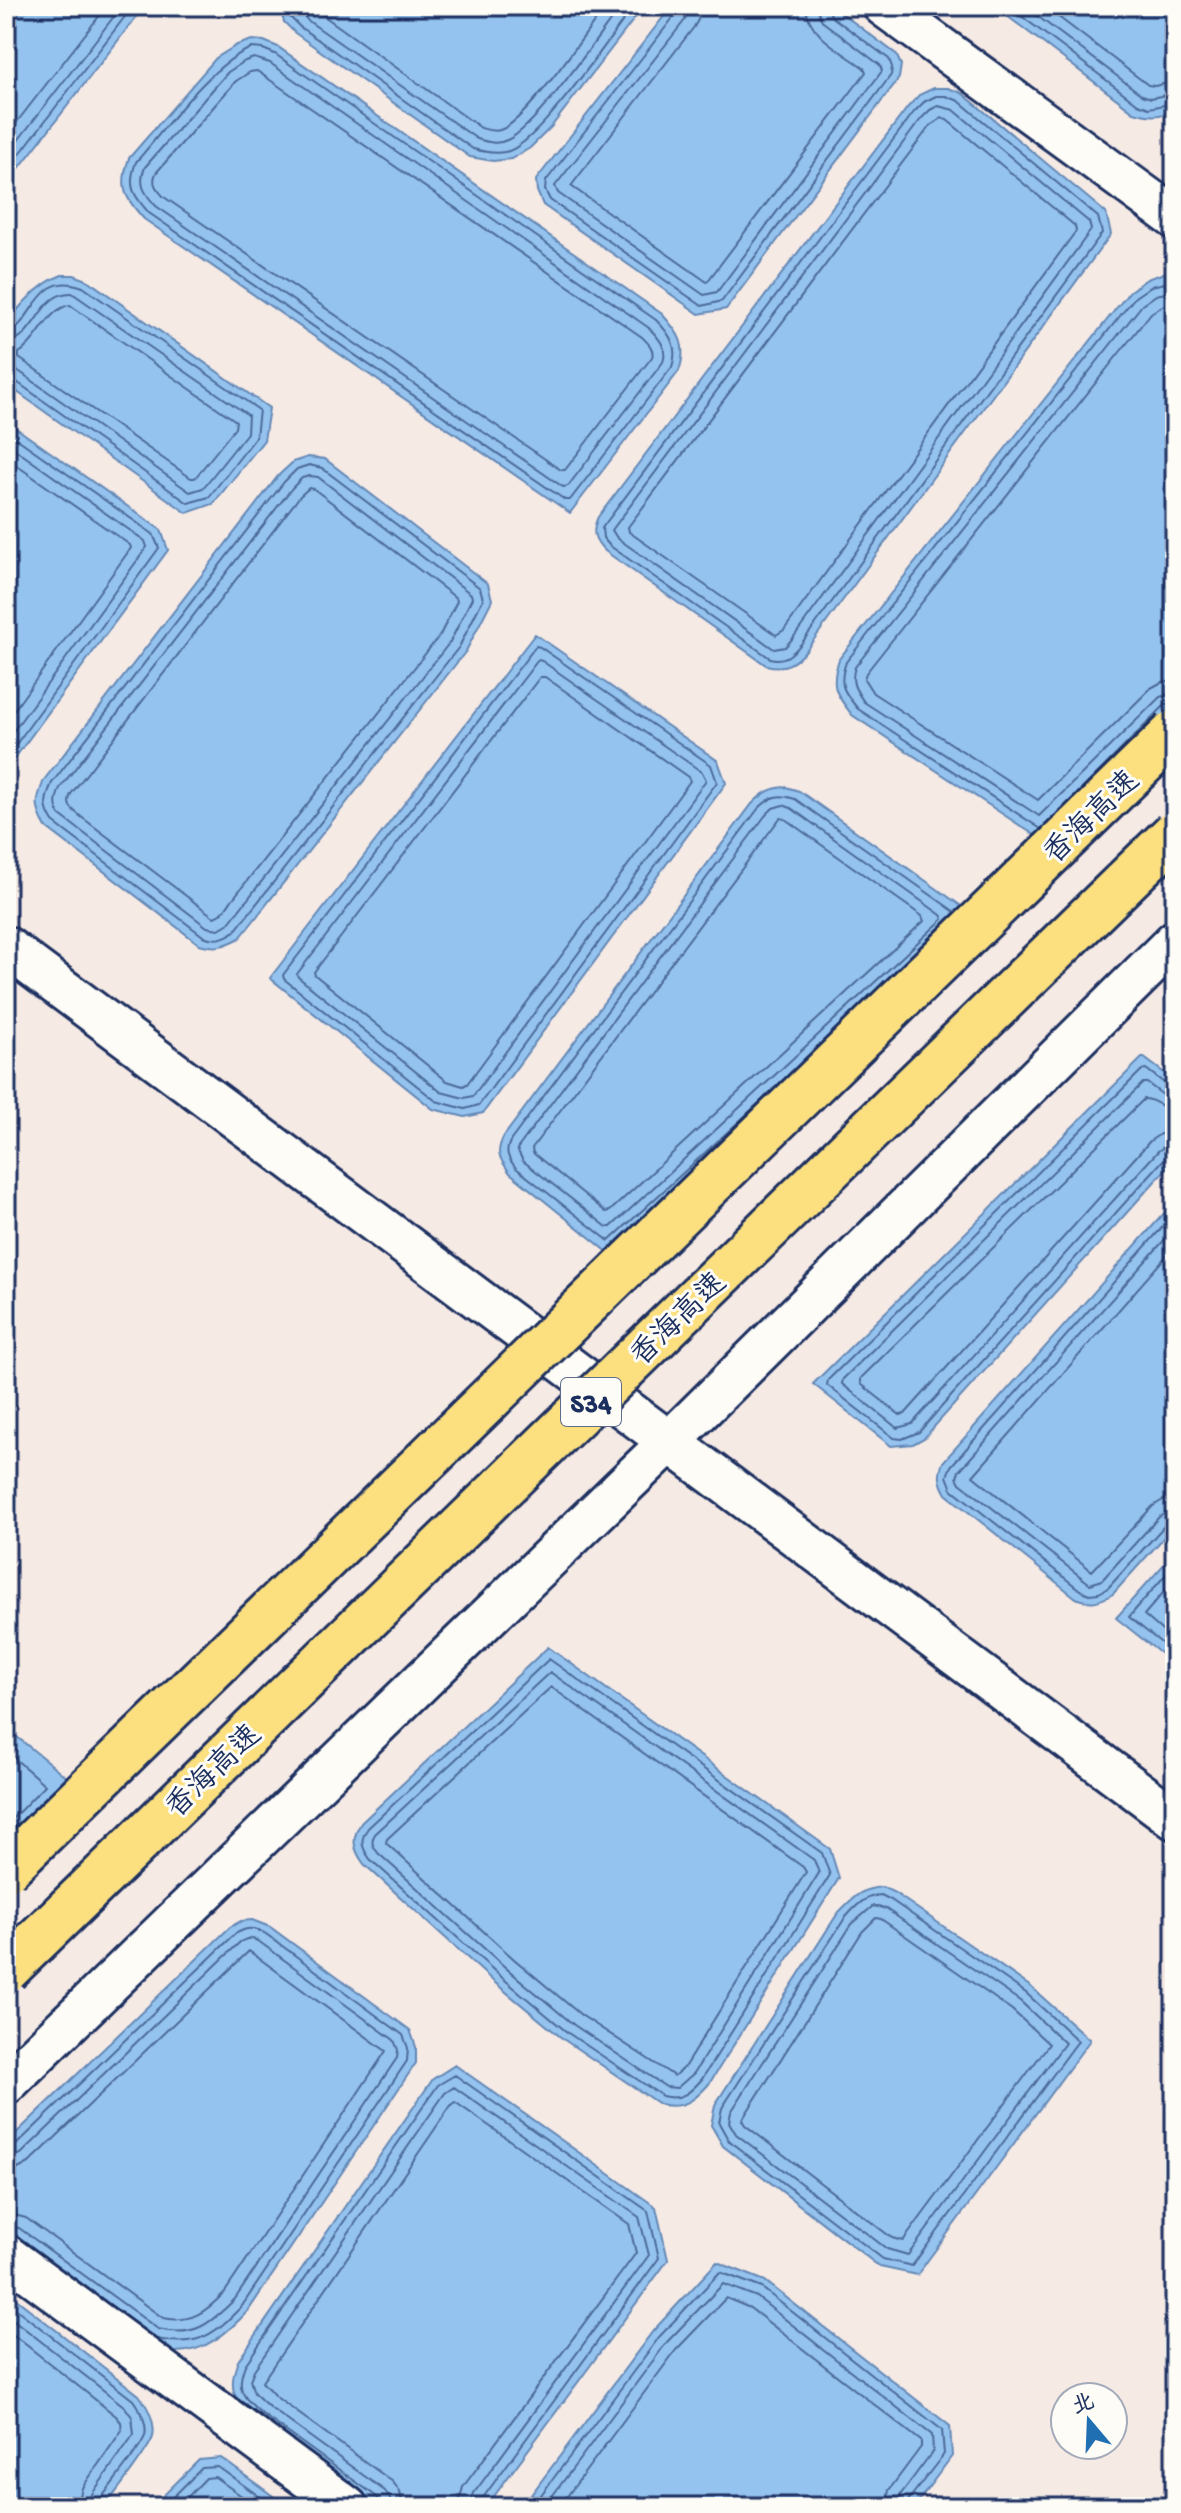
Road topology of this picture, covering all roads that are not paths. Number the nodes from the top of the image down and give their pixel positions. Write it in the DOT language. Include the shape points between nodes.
graph roads {
  1 [pos="884,6"];
  2 [pos="1175,218"];
  3 [pos="1175,732"];
  4 [pos="1175,833"];
  5 [pos="1175,941"];
  6 [pos="6,947"];
  7 [pos="670,1441"];
  8 [pos="1175,1819"];
  9 [pos="6,1869"];
  10 [pos="6,1970"];
  11 [pos="6,2084"];
  12 [pos="6,2255"];
  13 [pos="347,2507"];
  1 -- 2 [label="street"];
  3 -- 9 [label="highway, 香海高速 / S34, bridge"];
  4 -- 10 [label="highway, 香海高速 / S34, bridge"];
  5 -- 7 [label="street"];
  6 -- 7 [label="street"];
  7 -- 8 [label="street"];
  7 -- 11 [label="street"];
  12 -- 13 [label="street"];
}
